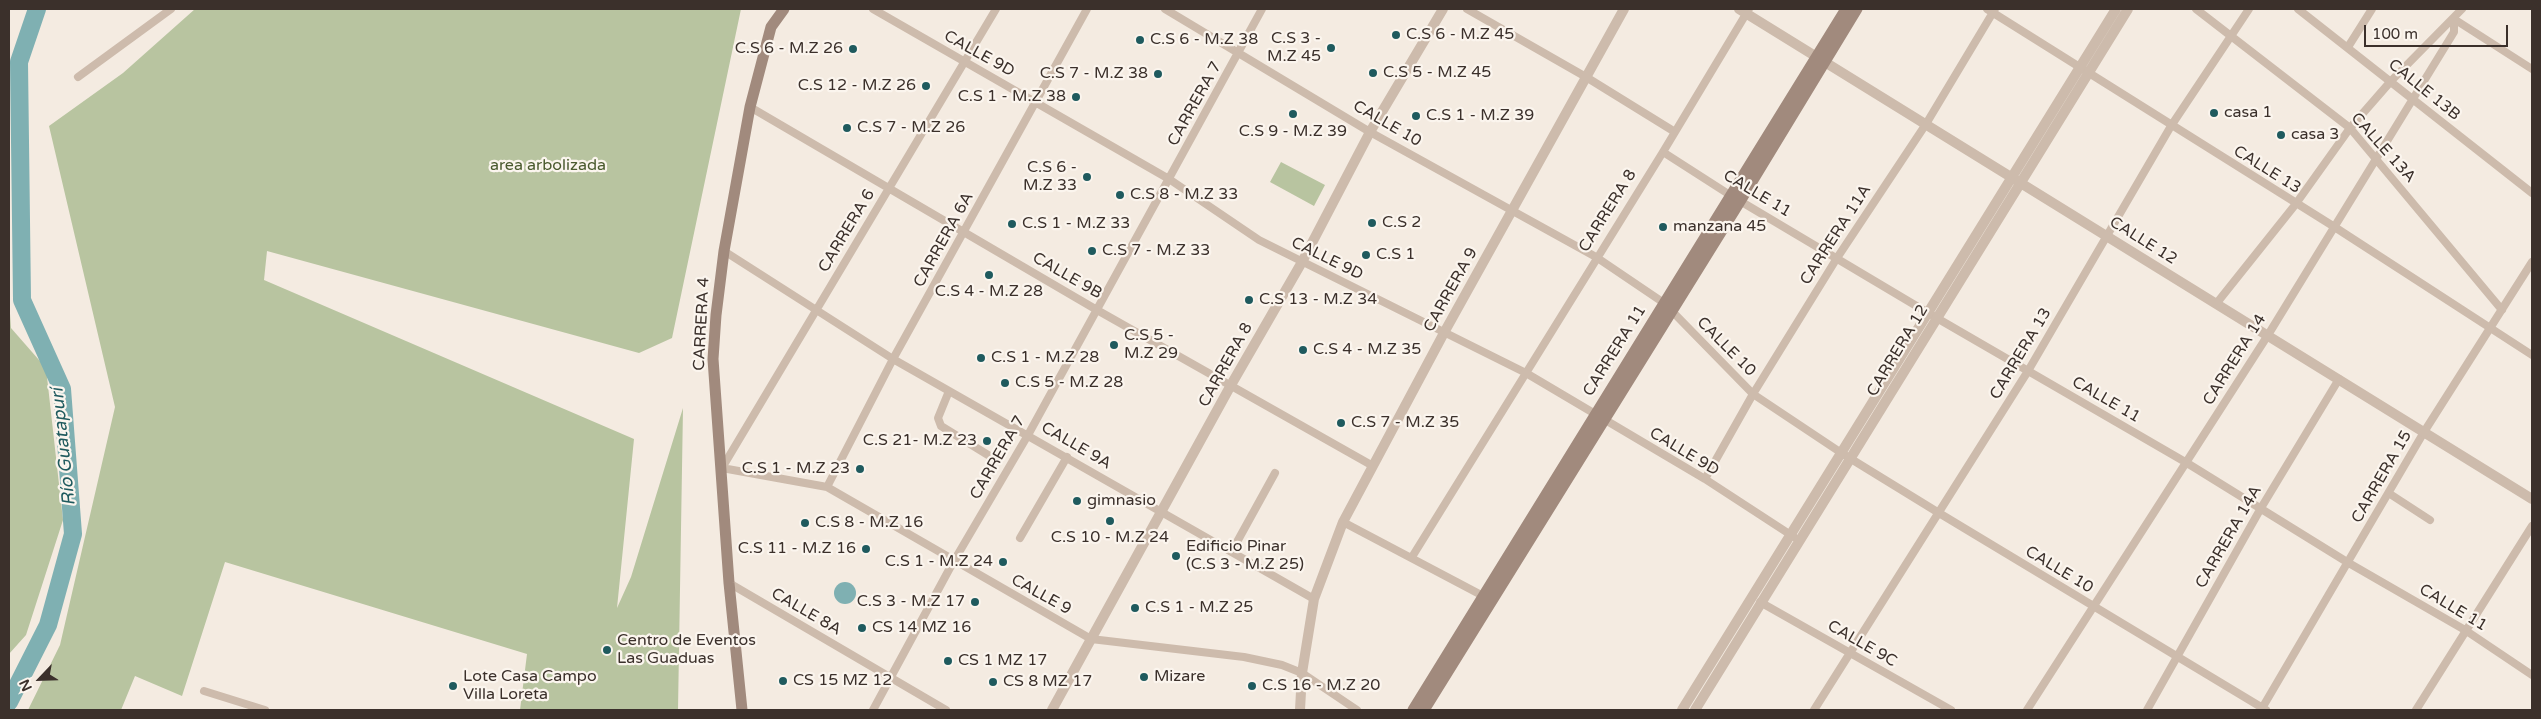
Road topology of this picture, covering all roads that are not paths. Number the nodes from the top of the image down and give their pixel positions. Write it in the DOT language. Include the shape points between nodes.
graph roads {
  1 [pos="171,9"];
  2 [pos="784,9"];
  3 [pos="873,9"];
  4 [pos="996,9"];
  5 [pos="1087,9"];
  6 [pos="1166,9"];
  7 [pos="1262,9"];
  8 [pos="1443,9"];
  9 [pos="1467,9"];
  10 [pos="1624,9"];
  11 [pos="1846,9"];
  12 [pos="1856,9"];
  13 [pos="2116,9"];
  14 [pos="2128,9"];
  15 [pos="2196,9"];
  16 [pos="2249,9"];
  17 [pos="2298,9"];
  18 [pos="2372,9"];
  19 [pos="2462,9"];
  20 [pos="1745,10"];
  21 [pos="1991,10"];
  22 [pos="2454,19"];
  23 [pos="2230,34"];
  24 [pos="2348,47"];
  25 [pos="1240,51"];
  26 [pos="1820,59"];
  27 [pos="964,62"];
  28 [pos="2532,69"];
  29 [pos="2083,70"];
  30 [pos="78,77"];
  31 [pos="1586,77"];
  32 [pos="2391,81"];
  33 [pos="2414,99"];
  34 [pos="1036,102"];
  35 [pos="750,107"];
  36 [pos="1926,124"];
  37 [pos="2171,126"];
  38 [pos="2350,128"];
  39 [pos="1370,132"];
  40 [pos="1675,132"];
  41 [pos="1663,152"];
  42 [pos="2376,158"];
  43 [pos="1169,179"];
  44 [pos="2016,180"];
  45 [pos="889,188"];
  46 [pos="2532,193"];
  47 [pos="1735,198"];
  48 [pos="2295,204"];
  49 [pos="1512,211"];
  50 [pos="2333,226"];
  51 [pos="965,232"];
  52 [pos="2105,235"];
  53 [pos="724,251"];
  54 [pos="1596,258"];
  55 [pos="1837,258"];
  56 [pos="1302,262"];
  57 [pos="2532,262"];
  58 [pos="2216,304"];
  59 [pos="1667,308"];
  60 [pos="1097,310"];
  61 [pos="2502,310"];
  62 [pos="815,312"];
  63 [pos="1932,315"];
  64 [pos="2491,328"];
  65 [pos="1445,331"];
  66 [pos="2268,335"];
  67 [pos="2532,355"];
  68 [pos="893,359"];
  69 [pos="2028,370"];
  70 [pos="1526,373"];
  71 [pos="2339,380"];
  72 [pos="1231,385"];
  73 [pos="949,391"];
  74 [pos="1753,394"];
  75 [pos="1599,417"];
  76 [pos="2424,432"];
  77 [pos="1028,435"];
  78 [pos="988,455"];
  79 [pos="1847,456"];
  80 [pos="1067,457"];
  81 [pos="2187,463"];
  82 [pos="1373,466"];
  83 [pos="722,468"];
  84 [pos="1275,474"];
  85 [pos="1705,479"];
  86 [pos="827,487"];
  87 [pos="2390,494"];
  88 [pos="2532,499"];
  89 [pos="2261,508"];
  90 [pos="1163,512"];
  91 [pos="1939,513"];
  92 [pos="2430,520"];
  93 [pos="1343,522"];
  94 [pos="2532,526"];
  95 [pos="1020,538"];
  96 [pos="1796,538"];
  97 [pos="1232,551"];
  98 [pos="1412,557"];
  99 [pos="954,562"];
  100 [pos="2347,562"];
  101 [pos="730,583"];
  102 [pos="1488,598"];
  103 [pos="1314,599"];
  104 [pos="1760,602"];
  105 [pos="2094,608"];
  106 [pos="2464,630"];
  107 [pos="1091,639"];
  108 [pos="1850,653"];
  109 [pos="2177,657"];
  110 [pos="1302,674"];
  111 [pos="2532,675"];
  112 [pos="890,676"];
  113 [pos="204,691"];
  114 [pos="265,710"];
  115 [pos="742,710"];
  116 [pos="873,710"];
  117 [pos="946,710"];
  118 [pos="1052,710"];
  119 [pos="1300,710"];
  120 [pos="1357,710"];
  121 [pos="1413,710"];
  122 [pos="1424,710"];
  123 [pos="1682,710"];
  124 [pos="1695,710"];
  125 [pos="1814,710"];
  126 [pos="1951,710"];
  127 [pos="2027,710"];
  128 [pos="2147,710"];
  129 [pos="2263,710"];
  130 [pos="2416,710"];
  1 -- 30 [label="street"];
  2 -- 35 [label="main road, CARRERA 4" via="771,27"];
  3 -- 27 [label="street, CALLE 9D"];
  4 -- 27 [label="street, CARRERA 6"];
  5 -- 34 [label="street, CARRERA 6A"];
  6 -- 25 [label="street, CALLE 10"];
  7 -- 25 [label="street, CARRERA 7"];
  8 -- 39 [label="street, CARRERA 8"];
  9 -- 31 [label="street"];
  10 -- 31 [label="street, CARRERA 9"];
  11 -- 26 [label="main road, CARRERA 11"];
  12 -- 26 [label="main road, CARRERA 11"];
  13 -- 29 [label="street, CARRERA 12"];
  14 -- 29 [label="street, CARRERA 12"];
  15 -- 23 [label="street, CALLE 13A"];
  16 -- 23 [label="street, CARRERA 13"];
  17 -- 24 [label="street, CALLE 13B"];
  18 -- 24 [label="street"];
  19 -- 22 [label="street, CARRERA 14"];
  20 -- 26 [label="street, CALLE 12"];
  20 -- 40 [label="street, CARRERA 8"];
  21 -- 29 [label="street, CALLE 13"];
  21 -- 36 [label="street, CARRERA 11A"];
  22 -- 28 [label="street"];
  22 -- 32 [label="street, CARRERA 14"];
  22 -- 33 [label="street, CARRERA 14" via="2454,32"];
  23 -- 37 [label="street, CARRERA 13"];
  23 -- 38 [label="street, CALLE 13A"];
  24 -- 32 [label="street, CALLE 13B"];
  25 -- 39 [label="street, CALLE 10"];
  25 -- 43 [label="street, CARRERA 7"];
  26 -- 36 [label="street, CALLE 12"];
  26 -- 47 [label="main road, CARRERA 11"];
  27 -- 34 [label="street, CALLE 9D"];
  27 -- 45 [label="street, CARRERA 6"];
  29 -- 37 [label="street, CALLE 13"];
  29 -- 44 [label="street, CARRERA 12"];
  31 -- 40 [label="street"];
  31 -- 49 [label="street, CARRERA 9"];
  32 -- 33 [label="street, CALLE 13B"];
  32 -- 38 [label="street, CARRERA 14"];
  33 -- 42 [label="street, CARRERA 14"];
  33 -- 46 [label="street, CALLE 13B"];
  34 -- 43 [label="street, CALLE 9D"];
  34 -- 51 [label="street, CARRERA 6A"];
  35 -- 45 [label="street, CALLE 9B"];
  35 -- 53 [label="main road, CARRERA 4"];
  36 -- 44 [label="street, CALLE 12"];
  36 -- 55 [label="street, CARRERA 11A"];
  37 -- 48 [label="street, CALLE 13"];
  37 -- 52 [label="street, CARRERA 13"];
  38 -- 42 [label="street, CALLE 13A"];
  38 -- 48 [label="street, CARRERA 14"];
  39 -- 49 [label="street, CALLE 10"];
  39 -- 56 [label="street, CARRERA 8"];
  40 -- 41 [label="street, CARRERA 8"];
  41 -- 47 [label="street, CALLE 11"];
  41 -- 54 [label="street, CARRERA 8"];
  42 -- 50 [label="street, CARRERA 14"];
  42 -- 61 [label="street, CALLE 13A"];
  43 -- 56 [label="street, CALLE 9D" via="1258,240"];
  43 -- 60 [label="street, CARRERA 7"];
  44 -- 52 [label="street, CALLE 12"];
  44 -- 63 [label="street, CARRERA 12"];
  45 -- 51 [label="street, CALLE 9B"];
  45 -- 62 [label="street, CARRERA 6"];
  47 -- 55 [label="street, CALLE 11"];
  47 -- 59 [label="main road, CARRERA 11"];
  48 -- 50 [label="street, CALLE 13"];
  48 -- 58 [label="street, CARRERA 14"];
  49 -- 54 [label="street, CALLE 10"];
  49 -- 65 [label="street, CARRERA 9"];
  50 -- 64 [label="street, CALLE 13"];
  50 -- 66 [label="street, CARRERA 14"];
  51 -- 60 [label="street, CALLE 9B"];
  51 -- 68 [label="street, CARRERA 6A"];
  52 -- 58 [label="street, CALLE 12"];
  52 -- 69 [label="street, CARRERA 13"];
  53 -- 62 [label="street, CALLE 9A"];
  53 -- 83 [label="main road, CARRERA 4" via="713,359"];
  54 -- 59 [label="street, CALLE 10"];
  54 -- 70 [label="street, CARRERA 8"];
  55 -- 63 [label="street, CALLE 11"];
  55 -- 74 [label="street, CARRERA 11A"];
  56 -- 65 [label="street, CALLE 9D"];
  56 -- 72 [label="street, CARRERA 8"];
  57 -- 61 [label="street, CARRERA 15"];
  58 -- 66 [label="street, CALLE 12"];
  59 -- 74 [label="street, CALLE 10"];
  59 -- 75 [label="main road, CARRERA 11"];
  60 -- 72 [label="street, CALLE 9B"];
  60 -- 77 [label="street, CARRERA 7"];
  61 -- 64 [label="street, CARRERA 15"];
  62 -- 68 [label="street, CALLE 9A"];
  62 -- 83 [label="street, CARRERA 6"];
  63 -- 69 [label="street, CALLE 11"];
  63 -- 79 [label="street, CARRERA 12"];
  64 -- 67 [label="street, CALLE 13"];
  64 -- 76 [label="street, CARRERA 15"];
  65 -- 70 [label="street, CALLE 9D"];
  65 -- 82 [label="street, CARRERA 9"];
  66 -- 71 [label="street, CALLE 12"];
  66 -- 81 [label="street, CARRERA 14"];
  68 -- 73 [label="street, CALLE 9A"];
  68 -- 86 [label="street, CARRERA 6A"];
  69 -- 81 [label="street, CALLE 11"];
  69 -- 91 [label="street, CARRERA 13"];
  70 -- 75 [label="street, CALLE 9D"];
  70 -- 98 [label="street, CARRERA 8"];
  71 -- 76 [label="street, CALLE 12"];
  71 -- 89 [label="street, CARRERA 14A"];
  72 -- 82 [label="street, CALLE 9B"];
  72 -- 90 [label="street, CARRERA 8"];
  73 -- 77 [label="street, CALLE 9A"];
  73 -- 78 [label="street" via="938,418 941,426"];
  74 -- 79 [label="street, CALLE 10"];
  74 -- 85 [label="street, CARRERA 11A"];
  75 -- 85 [label="street, CALLE 9D"];
  75 -- 102 [label="main road, CARRERA 11"];
  76 -- 87 [label="street, CARRERA 15"];
  76 -- 88 [label="street, CALLE 12"];
  77 -- 80 [label="street, CALLE 9A"];
  77 -- 99 [label="street, CARRERA 7"];
  79 -- 91 [label="street, CALLE 10"];
  79 -- 96 [label="street, CARRERA 12"];
  80 -- 90 [label="street, CALLE 9A"];
  80 -- 95 [label="street"];
  81 -- 89 [label="street, CALLE 11"];
  81 -- 105 [label="street, CARRERA 14"];
  82 -- 93 [label="street, CARRERA 9"];
  83 -- 86 [label="street, CALLE 9"];
  83 -- 101 [label="main road, CARRERA 4"];
  84 -- 97 [label="street"];
  85 -- 96 [label="street, CALLE 9D"];
  86 -- 99 [label="street, CALLE 9"];
  87 -- 92 [label="street"];
  87 -- 100 [label="street, CARRERA 15"];
  89 -- 100 [label="street, CALLE 11"];
  89 -- 109 [label="street, CARRERA 14A"];
  90 -- 97 [label="street, CALLE 9A"];
  90 -- 107 [label="street, CARRERA 8"];
  91 -- 105 [label="street, CALLE 10"];
  91 -- 108 [label="street, CARRERA 13"];
  93 -- 98 [label="street"];
  93 -- 103 [label="street, CARRERA 9"];
  94 -- 106 [label="street"];
  96 -- 104 [label="street, CARRERA 12"];
  96 -- 123 [label="street, CARRERA 12"];
  97 -- 103 [label="street, CALLE 9A"];
  98 -- 102 [label="street"];
  99 -- 107 [label="street, CALLE 9"];
  99 -- 112 [label="street, CARRERA 7"];
  100 -- 106 [label="street, CALLE 11"];
  100 -- 129 [label="street, CARRERA 15"];
  101 -- 112 [label="street, CALLE 8A"];
  101 -- 115 [label="main road, CARRERA 4"];
  102 -- 121 [label="main road, CARRERA 11"];
  102 -- 122 [label="main road, CARRERA 11"];
  103 -- 110 [label="street, CARRERA 9"];
  104 -- 108 [label="street, CALLE 9C"];
  104 -- 124 [label="street, CARRERA 12"];
  105 -- 109 [label="street, CALLE 10"];
  105 -- 127 [label="street, CARRERA 14"];
  106 -- 111 [label="street, CALLE 11"];
  106 -- 130 [label="street"];
  107 -- 110 [label="street, CALLE 9" via="1244,657 1282,665"];
  107 -- 118 [label="street, CARRERA 8"];
  108 -- 125 [label="street, CARRERA 13"];
  108 -- 126 [label="street, CALLE 9C"];
  109 -- 128 [label="street, CARRERA 14A"];
  109 -- 129 [label="street, CALLE 10"];
  110 -- 119 [label="street, CARRERA 9"];
  110 -- 120 [label="street, CALLE 9"];
  112 -- 116 [label="street, CARRERA 7"];
  112 -- 117 [label="street, CALLE 8A"];
  113 -- 114 [label="street"];
}
